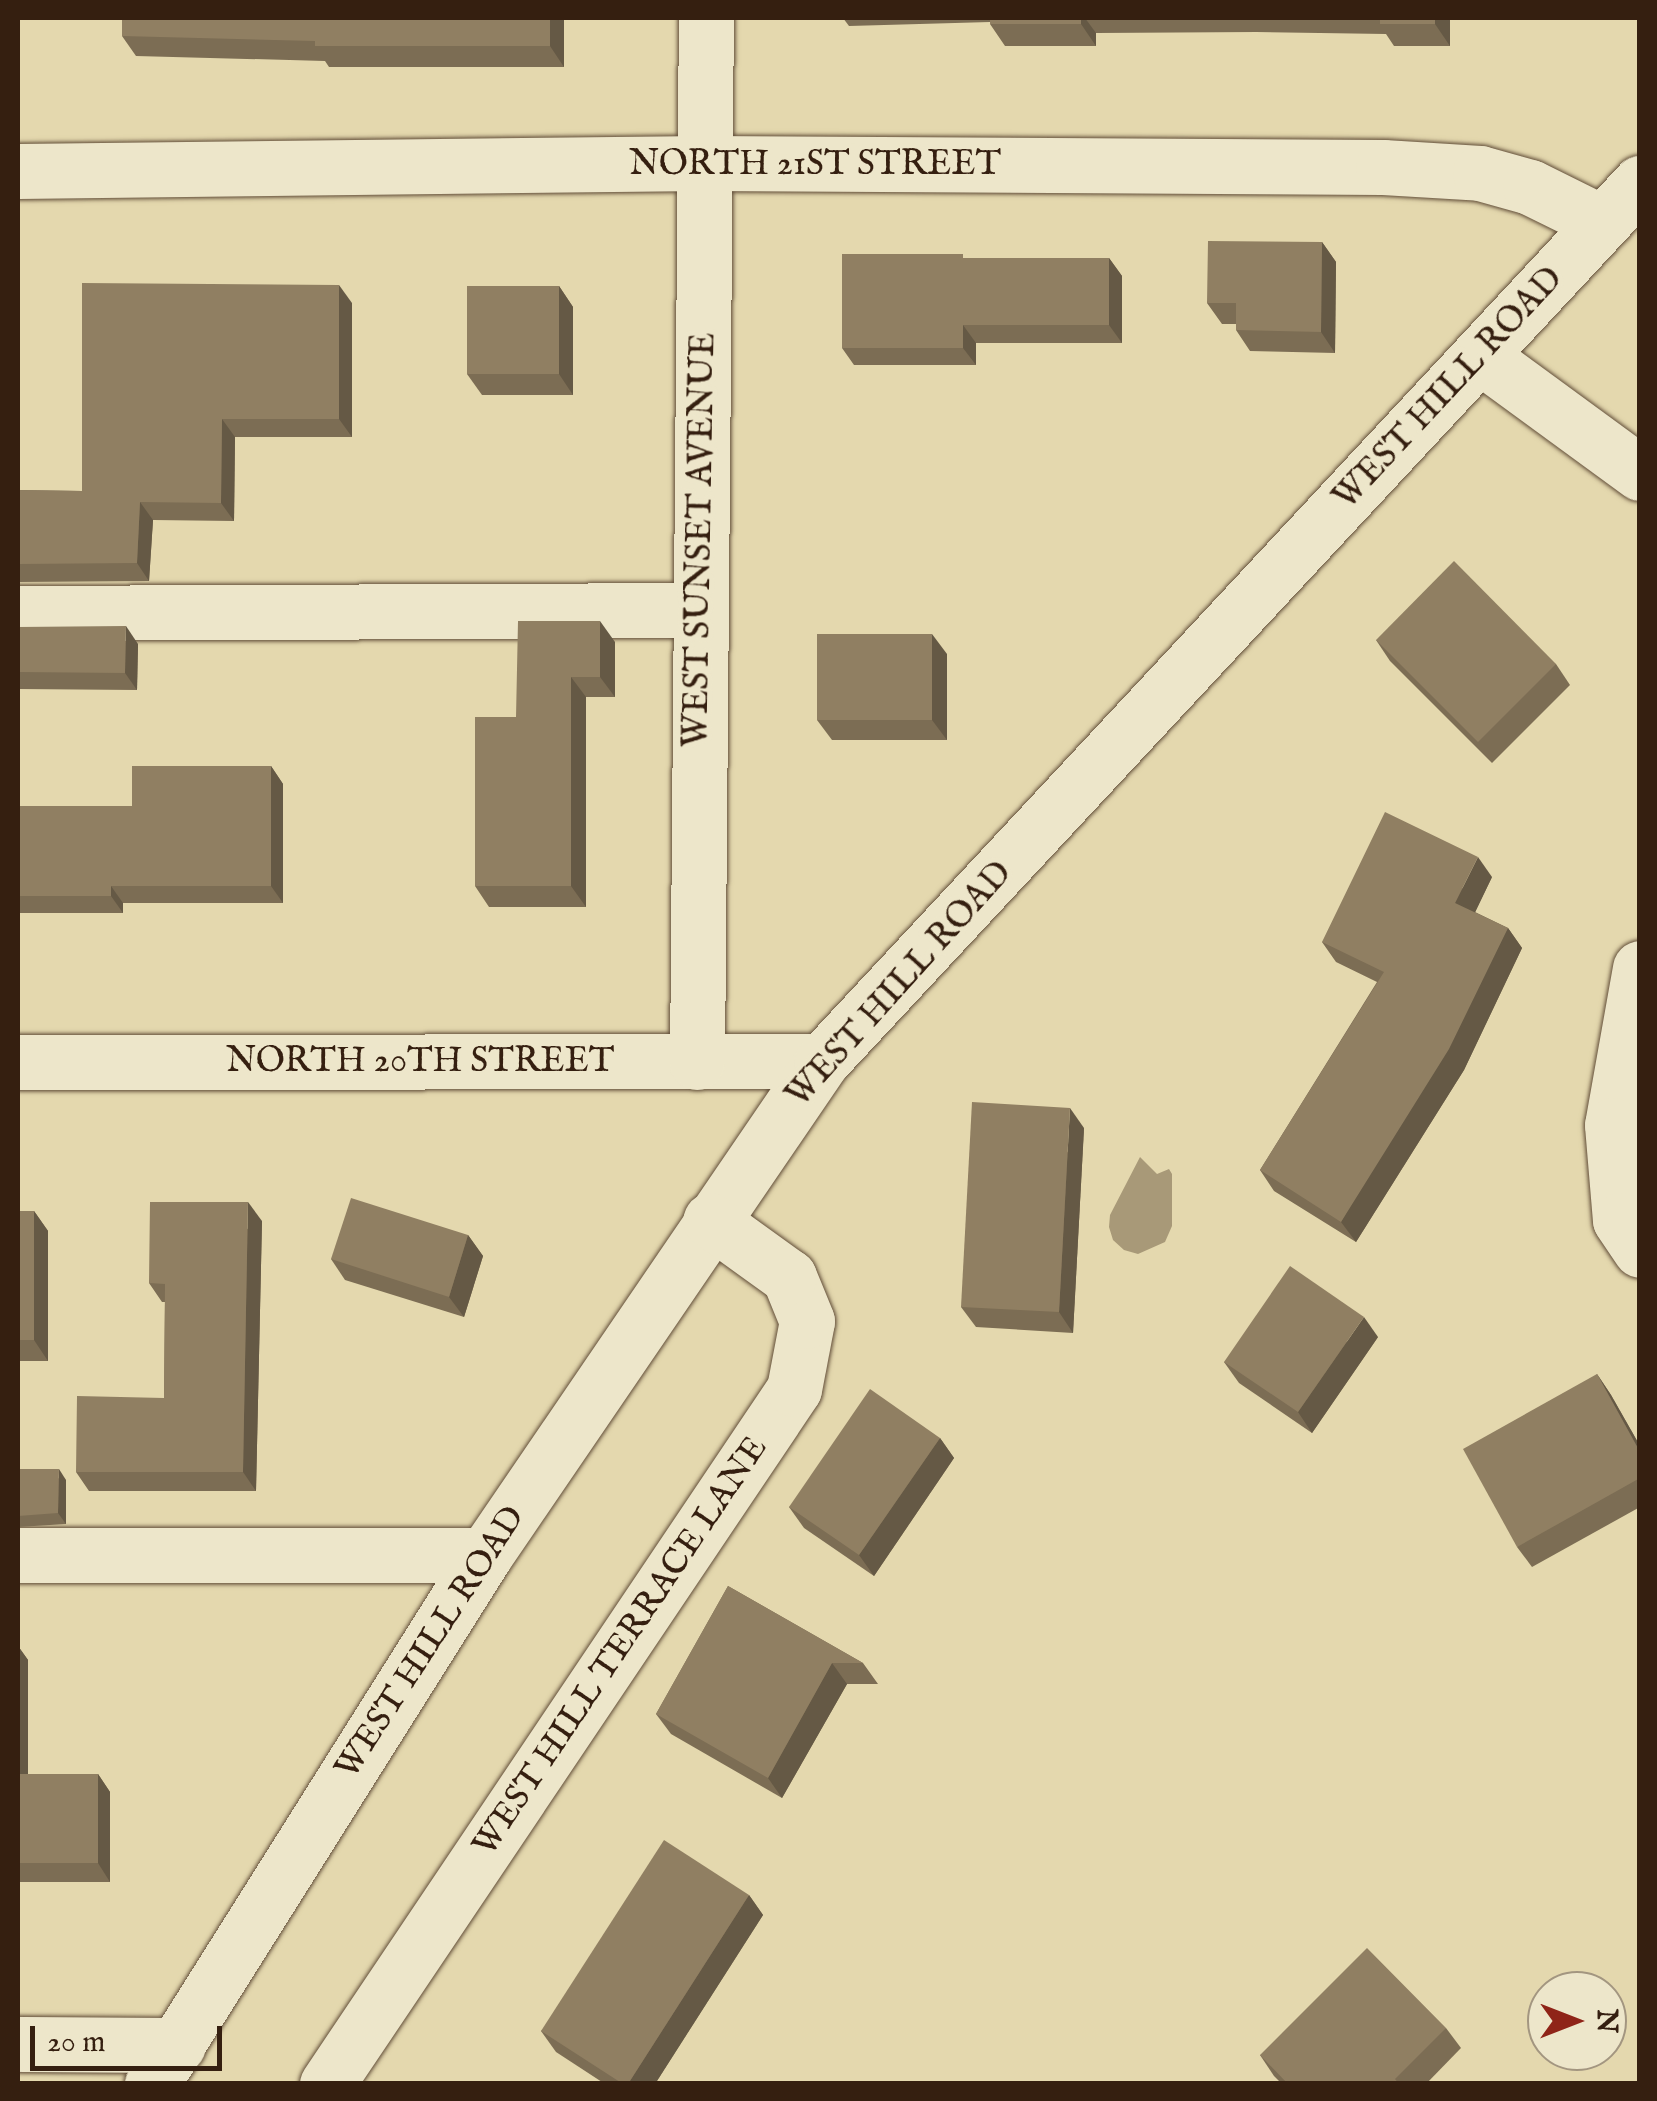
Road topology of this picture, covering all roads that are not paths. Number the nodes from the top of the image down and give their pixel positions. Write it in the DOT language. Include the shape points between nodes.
graph roads {
  1 [pos="706,18"];
  2 [pos="705,163"];
  3 [pos="18,171"];
  4 [pos="1640,182"];
  5 [pos="1603,222"];
  6 [pos="1480,356"];
  7 [pos="1640,472"];
  8 [pos="700,610"];
  9 [pos="18,613"];
  10 [pos="1640,968"];
  11 [pos="18,1062"];
  12 [pos="696,1062"];
  13 [pos="822,1062"];
  14 [pos="710,1220"];
  15 [pos="1640,1250"];
  16 [pos="18,1554"];
  17 [pos="485,1555"];
  18 [pos="18,2044"];
  19 [pos="165,2064"];
  20 [pos="328,2084"];
  1 -- 2 [label="street, WEST SUNSET AVENUE"];
  2 -- 3 [label="street, NORTH 21ST STREET"];
  2 -- 5 [label="street, NORTH 21ST STREET" via="1480,172"];
  2 -- 8 [label="street, WEST SUNSET AVENUE"];
  4 -- 5 [label="street, WEST HILL ROAD"];
  5 -- 6 [label="street, WEST HILL ROAD"];
  6 -- 7 [label="street"];
  6 -- 13 [label="street, WEST HILL ROAD"];
  8 -- 9 [label="street"];
  8 -- 12 [label="street, WEST SUNSET AVENUE"];
  10 -- 15 [label="street" via="1612,1125 1620,1220"];
  11 -- 12 [label="street, NORTH 20TH STREET"];
  12 -- 13 [label="street, NORTH 20TH STREET"];
  13 -- 14 [label="street, WEST HILL ROAD"];
  14 -- 17 [label="street, WEST HILL ROAD"];
  14 -- 20 [label="street, WEST HILL TERRACE LANE" via="789,1277 807,1321 794,1389"];
  16 -- 17 [label="street"];
  17 -- 19 [label="street, WEST HILL ROAD"];
  18 -- 19 [label="street"];
}
